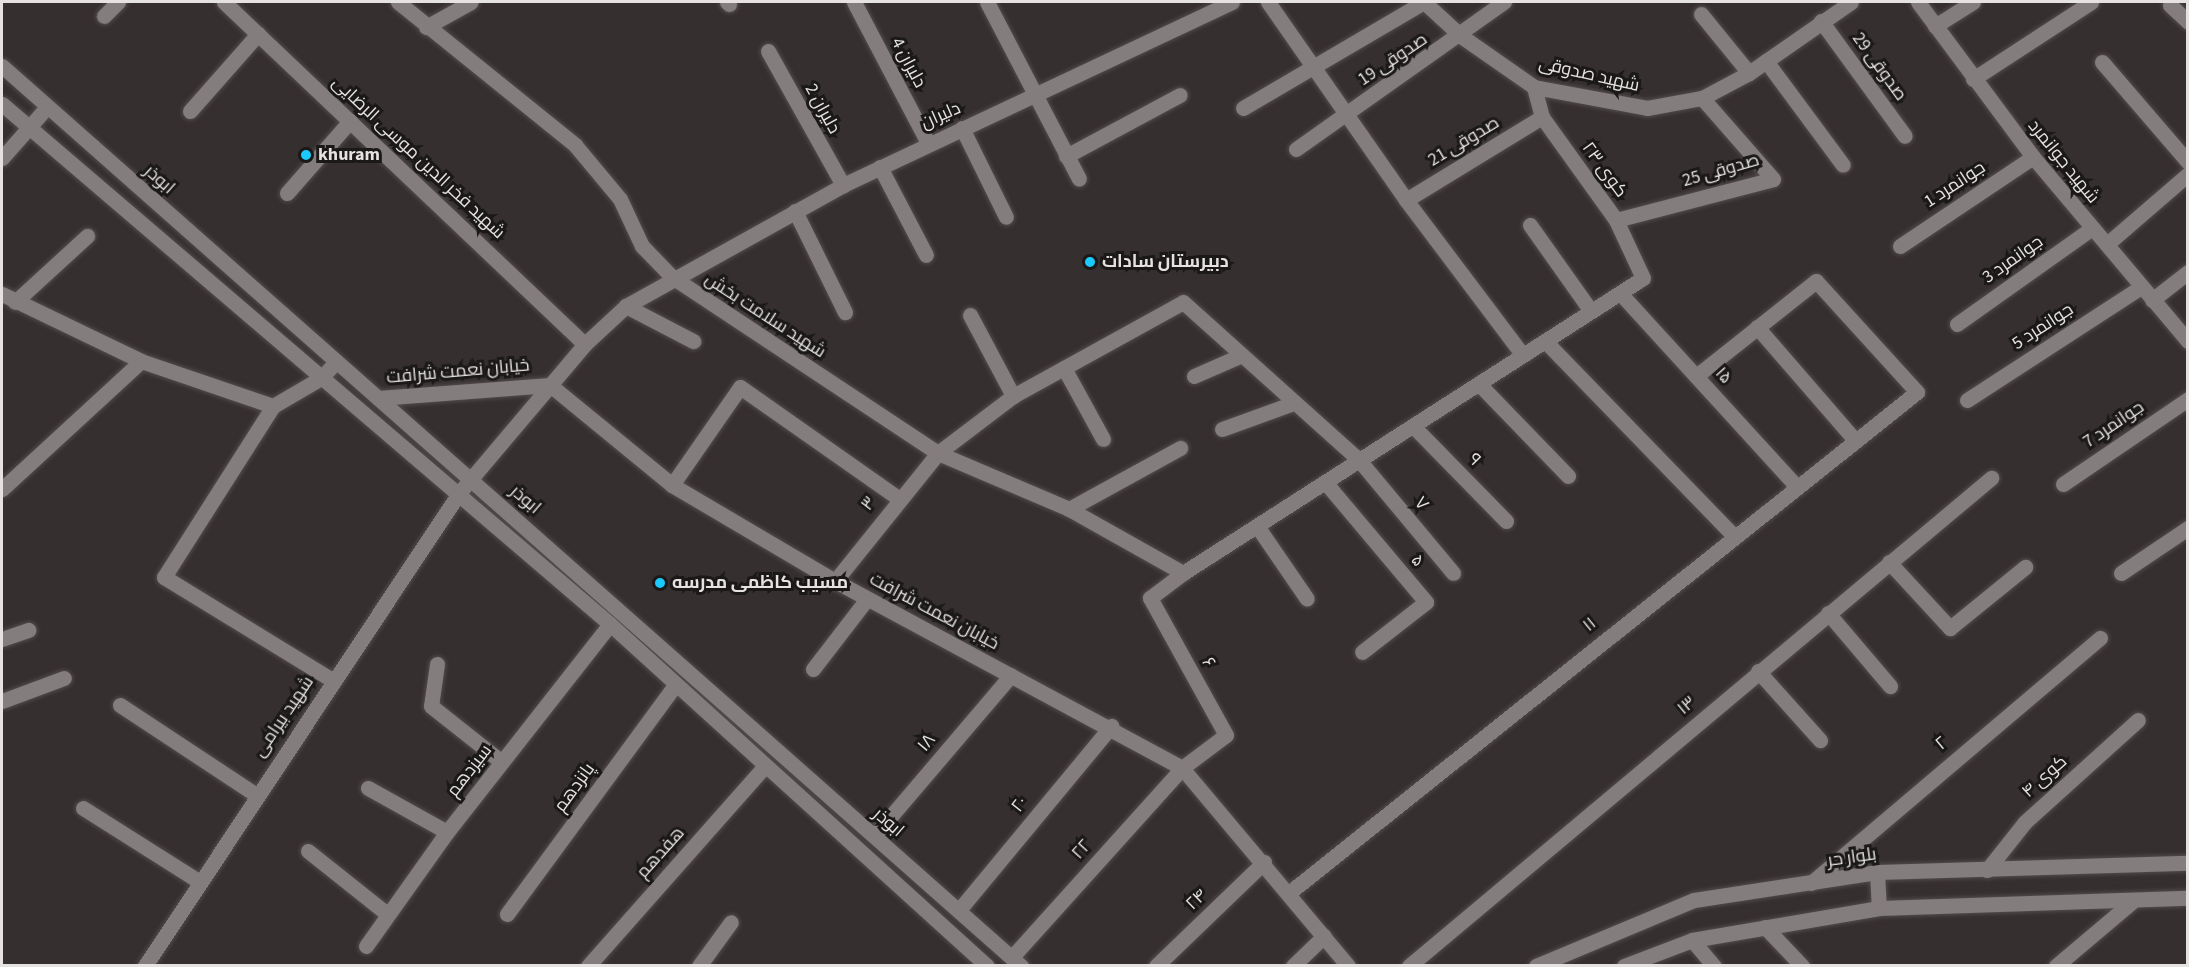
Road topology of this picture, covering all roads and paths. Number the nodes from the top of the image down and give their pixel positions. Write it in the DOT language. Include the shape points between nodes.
graph roads {
  1 [pos="117,2"];
  2 [pos="224,2"];
  3 [pos="398,2"];
  4 [pos="471,2"];
  5 [pos="854,2"];
  6 [pos="987,2"];
  7 [pos="1232,2"];
  8 [pos="1269,2"];
  9 [pos="1424,2"];
  10 [pos="1504,2"];
  11 [pos="1851,2"];
  12 [pos="1918,2"];
  13 [pos="1973,2"];
  14 [pos="2091,2"];
  15 [pos="2170,5"];
  16 [pos="1701,14"];
  17 [pos="104,16"];
  18 [pos="1821,21"];
  19 [pos="2187,22"];
  20 [pos="1935,26"];
  21 [pos="426,27"];
  22 [pos="258,34"];
  23 [pos="1461,36"];
  24 [pos="768,51"];
  25 [pos="1766,61"];
  26 [pos="2102,62"];
  27 [pos="2,66"];
  28 [pos="1312,66"];
  29 [pos="1749,73"];
  30 [pos="1973,79"];
  31 [pos="1534,87"];
  32 [pos="1032,95"];
  33 [pos="1180,95"];
  34 [pos="1702,98"];
  35 [pos="2,104"];
  36 [pos="47,107"];
  37 [pos="1243,108"];
  38 [pos="190,111"];
  39 [pos="1346,115"];
  40 [pos="1542,117"];
  41 [pos="350,121"];
  42 [pos="962,128"];
  43 [pos="29,129"];
  44 [pos="1905,136"];
  45 [pos="928,143"];
  46 [pos="1296,149"];
  47 [pos="1066,156"];
  48 [pos="2,158"];
  49 [pos="2033,158"];
  50 [pos="2187,162"];
  51 [pos="1843,165"];
  52 [pos="880,166"];
  53 [pos="2187,174"];
  54 [pos="1079,179"];
  55 [pos="843,185"];
  56 [pos="287,193"];
  57 [pos="1406,200"];
  58 [pos="795,211"];
  59 [pos="1006,217"];
  60 [pos="1616,219"];
  61 [pos="1530,225"];
  62 [pos="2092,228"];
  63 [pos="87,236"];
  64 [pos="2107,244"];
  65 [pos="1899,246"];
  66 [pos="926,255"];
  67 [pos="2187,272"];
  68 [pos="672,277"];
  69 [pos="2141,287"];
  70 [pos="1620,293"];
  71 [pos="2,294"];
  72 [pos="2152,300"];
  73 [pos="15,302"];
  74 [pos="627,306"];
  75 [pos="845,312"];
  76 [pos="1591,312"];
  77 [pos="970,315"];
  78 [pos="1957,324"];
  79 [pos="1757,327"];
  80 [pos="693,341"];
  81 [pos="1545,341"];
  82 [pos="2187,341"];
  83 [pos="585,344"];
  84 [pos="1242,355"];
  85 [pos="1523,355"];
  86 [pos="141,361"];
  87 [pos="335,363"];
  88 [pos="1064,368"];
  89 [pos="1194,376"];
  90 [pos="1696,376"];
  91 [pos="321,378"];
  92 [pos="1479,384"];
  93 [pos="550,385"];
  94 [pos="1013,396"];
  95 [pos="378,398"];
  96 [pos="2187,399"];
  97 [pos="1966,400"];
  98 [pos="1294,402"];
  99 [pos="273,406"];
  100 [pos="1413,426"];
  101 [pos="1222,429"];
  102 [pos="1103,439"];
  103 [pos="1854,440"];
  104 [pos="1180,448"];
  105 [pos="938,453"];
  106 [pos="1359,460"];
  107 [pos="1568,476"];
  108 [pos="471,478"];
  109 [pos="1991,478"];
  110 [pos="1326,482"];
  111 [pos="2063,484"];
  112 [pos="672,485"];
  113 [pos="1796,486"];
  114 [pos="2,489"];
  115 [pos="459,493"];
  116 [pos="898,498"];
  117 [pos="1069,509"];
  118 [pos="1506,521"];
  119 [pos="1257,526"];
  120 [pos="2187,528"];
  121 [pos="1733,535"];
  122 [pos="1889,562"];
  123 [pos="2025,567"];
  124 [pos="1183,573"];
  125 [pos="1453,573"];
  126 [pos="2121,573"];
  127 [pos="834,581"];
  128 [pos="867,599"];
  129 [pos="1307,599"];
  130 [pos="1828,613"];
  131 [pos="610,624"];
  132 [pos="28,630"];
  133 [pos="2100,638"];
  134 [pos="2,639"];
  135 [pos="1362,652"];
  136 [pos="437,664"];
  137 [pos="813,669"];
  138 [pos="1758,671"];
  139 [pos="1011,675"];
  140 [pos="64,678"];
  141 [pos="332,680"];
  142 [pos="676,684"];
  143 [pos="1890,686"];
  144 [pos="2,701"];
  145 [pos="120,705"];
  146 [pos="2138,720"];
  147 [pos="1110,726"];
  148 [pos="1820,740"];
  149 [pos="502,762"];
  150 [pos="764,767"];
  151 [pos="1182,768"];
  152 [pos="368,788"];
  153 [pos="255,794"];
  154 [pos="83,808"];
  155 [pos="447,832"];
  156 [pos="874,836"];
  157 [pos="308,851"];
  158 [pos="1264,862"];
  159 [pos="2187,862"];
  160 [pos="1987,870"];
  161 [pos="1877,872"];
  162 [pos="200,882"];
  163 [pos="1811,883"];
  164 [pos="1290,892"];
  165 [pos="2187,898"];
  166 [pos="2134,900"];
  167 [pos="1879,908"];
  168 [pos="959,910"];
  169 [pos="386,913"];
  170 [pos="507,914"];
  171 [pos="731,922"];
  172 [pos="1765,927"];
  173 [pos="1324,936"];
  174 [pos="1692,940"];
  175 [pos="366,946"];
  176 [pos="1016,961"];
  177 [pos="145,966"];
  178 [pos="588,966"];
  179 [pos="699,966"];
  180 [pos="987,966"];
  181 [pos="1156,966"];
  182 [pos="1293,966"];
  183 [pos="1348,966"];
  184 [pos="1409,966"];
  185 [pos="1536,966"];
  186 [pos="1624,966"];
  187 [pos="1714,966"];
  188 [pos="1802,966"];
  189 [pos="2056,966"];
  1 -- 17 [label="street"];
  2 -- 22 [label="street, شهید فخر الدین موسی الرضایی"];
  3 -- 21 [label="street, شهید سلامت بخش"];
  4 -- 21 [label="street"];
  5 -- 45 [label="street, دلیران 4"];
  6 -- 32 [label="street"];
  7 -- 32 [label="street, دلیران"];
  8 -- 28 [label="street"];
  9 -- 23 [label="street, شهید صدوقی"];
  9 -- 28 [label="street"];
  10 -- 23 [label="street, صدوقی 19"];
  11 -- 18 [label="street, شهید صدوقی"];
  12 -- 20 [label="street, شهید جوانمرد"];
  13 -- 20 [label="street"];
  14 -- 30 [label="street"];
  15 -- 19 [label="street"];
  16 -- 29 [label="street"];
  18 -- 25 [label="street, شهید صدوقی"];
  18 -- 44 [label="street, صدوقی 29"];
  20 -- 30 [label="street, شهید جوانمرد"];
  21 -- 68 [label="street, شهید سلامت بخش" via="575,145 620,199 642,246"];
  22 -- 38 [label="street"];
  22 -- 41 [label="street, شهید فخر الدین موسی الرضایی"];
  23 -- 31 [label="street, شهید صدوقی"];
  23 -- 39 [label="street, صدوقی 19"];
  24 -- 55 [label="street, دلیران 2"];
  25 -- 29 [label="street, شهید صدوقی"];
  25 -- 51 [label="street"];
  26 -- 50 [label="street"];
  27 -- 36 [label="street, ابوذر"];
  28 -- 37 [label="street"];
  28 -- 39 [label="street"];
  29 -- 34 [label="street, شهید صدوقی"];
  30 -- 49 [label="street, شهید جوانمرد"];
  31 -- 34 [label="street, شهید صدوقی" via="1647,108"];
  31 -- 40 [label="street, کوی ۲۳"];
  32 -- 42 [label="street, دلیران"];
  32 -- 47 [label="street"];
  33 -- 47 [label="street"];
  34 -- 60 [label="street, صدوقی 25" via="1773,179"];
  35 -- 43 [label="street"];
  36 -- 43 [label="street"];
  36 -- 87 [label="street, ابوذر"];
  39 -- 46 [label="street, صدوقی 19"];
  39 -- 57 [label="street"];
  40 -- 57 [label="street, صدوقی 21"];
  40 -- 60 [label="street, کوی ۲۳"];
  41 -- 56 [label="street"];
  41 -- 83 [label="street, شهید فخر الدین موسی الرضایی"];
  42 -- 45 [label="street, دلیران"];
  42 -- 59 [label="street"];
  43 -- 48 [label="street"];
  43 -- 91 [label="street"];
  45 -- 52 [label="street, دلیران"];
  47 -- 54 [label="street"];
  49 -- 62 [label="street, شهید جوانمرد"];
  49 -- 65 [label="street, جوانمرد 1"];
  52 -- 55 [label="street, دلیران"];
  52 -- 66 [label="street"];
  53 -- 64 [label="street"];
  55 -- 58 [label="street, دلیران"];
  57 -- 85 [label="street"];
  58 -- 68 [label="street, دلیران"];
  58 -- 75 [label="street"];
  60 -- 70 [label="street, کوی ۲۳" via="1643,278"];
  61 -- 76 [label="street"];
  62 -- 64 [label="street, شهید جوانمرد"];
  62 -- 78 [label="street, جوانمرد 3"];
  63 -- 73 [label="street"];
  64 -- 69 [label="street, شهید جوانمرد"];
  67 -- 72 [label="street"];
  68 -- 74 [label="street, دلیران"];
  68 -- 105 [label="street, شهید سلامت بخش"];
  69 -- 72 [label="street, شهید جوانمرد"];
  69 -- 97 [label="street, جوانمرد 5"];
  70 -- 76 [label="street"];
  70 -- 90 [label="street, ۱۵"];
  71 -- 73 [label="street"];
  72 -- 82 [label="street, شهید جوانمرد"];
  73 -- 86 [label="street"];
  74 -- 80 [label="street"];
  74 -- 83 [label="street, دلیران"];
  76 -- 81 [label="street"];
  77 -- 94 [label="street"];
  79 -- 90 [label="street"];
  79 -- 103 [label="street"];
  79 -- 103 [label="street, ۱۱" via="1816,280 1917,392"];
  81 -- 85 [label="street"];
  81 -- 121 [label="street"];
  83 -- 93 [label="street, دلیران"];
  84 -- 88 [label="street, ۳" via="1182,302"];
  84 -- 89 [label="street"];
  84 -- 98 [label="street, ۷"];
  85 -- 92 [label="street"];
  86 -- 99 [label="street"];
  86 -- 114 [label="street"];
  87 -- 91 [label="street"];
  87 -- 95 [label="street, ابوذر"];
  88 -- 94 [label="street, ۳"];
  88 -- 102 [label="street"];
  90 -- 113 [label="street, ۱۵"];
  91 -- 99 [label="street"];
  91 -- 115 [label="street"];
  92 -- 100 [label="street"];
  92 -- 107 [label="street"];
  93 -- 95 [label="street, خیابان نعمت شرافت"];
  93 -- 108 [label="street, شهید بیرامی"];
  93 -- 112 [label="street, خیابان نعمت شرافت"];
  94 -- 105 [label="street, ۳"];
  95 -- 108 [label="street, ابوذر"];
  96 -- 111 [label="street, جوانمرد 7"];
  98 -- 101 [label="street"];
  98 -- 106 [label="street, ۷"];
  99 -- 141 [label="street" via="164,577"];
  100 -- 106 [label="street"];
  100 -- 118 [label="street, ۹"];
  103 -- 113 [label="street, ۱۱"];
  104 -- 117 [label="street"];
  105 -- 116 [label="street, ۳"];
  105 -- 117 [label="street, شهید سلامت بخش"];
  106 -- 110 [label="street"];
  106 -- 125 [label="street, ۷"];
  108 -- 115 [label="street, شهید بیرامی"];
  108 -- 156 [label="street, ابوذر"];
  109 -- 122 [label="street, ۱۳"];
  110 -- 119 [label="street"];
  110 -- 135 [label="street, ۵" via="1426,602"];
  112 -- 116 [label="street" via="741,387"];
  112 -- 127 [label="street, خیابان نعمت شرافت"];
  113 -- 121 [label="street, ۱۱"];
  115 -- 131 [label="street"];
  115 -- 141 [label="street, شهید بیرامی"];
  116 -- 127 [label="street, ۳"];
  117 -- 124 [label="street, شهید سلامت بخش"];
  119 -- 124 [label="street"];
  119 -- 129 [label="street"];
  120 -- 126 [label="street"];
  121 -- 164 [label="street, ۱۱"];
  122 -- 123 [label="street" via="1950,628"];
  122 -- 130 [label="street, ۱۳"];
  124 -- 151 [label="street, ۶" via="1150,598 1226,735"];
  127 -- 128 [label="street, خیابان نعمت شرافت"];
  128 -- 137 [label="street"];
  128 -- 139 [label="street, خیابان نعمت شرافت"];
  130 -- 138 [label="street, ۱۳"];
  130 -- 143 [label="street"];
  131 -- 142 [label="street"];
  131 -- 149 [label="street, سیزدهم"];
  132 -- 134 [label="street"];
  133 -- 163 [label="street, ۲"];
  136 -- 149 [label="street" via="431,705"];
  138 -- 148 [label="street"];
  138 -- 184 [label="street, ۱۳"];
  139 -- 147 [label="street, خیابان نعمت شرافت"];
  139 -- 156 [label="street, ۱۸"];
  140 -- 144 [label="street"];
  141 -- 153 [label="street, شهید بیرامی"];
  142 -- 150 [label="street"];
  142 -- 170 [label="street, پانزدهم"];
  145 -- 153 [label="street"];
  146 -- 160 [label="street, کوی ۴" via="2025,822"];
  147 -- 151 [label="street, خیابان نعمت شرافت"];
  147 -- 168 [label="street, ۲۰"];
  149 -- 155 [label="street, سیزدهم"];
  150 -- 178 [label="street, هفدهم"];
  150 -- 180 [label="street"];
  151 -- 158 [label="street, خیابان نعمت شرافت"];
  151 -- 176 [label="street, ۲۲"];
  152 -- 155 [label="street"];
  153 -- 162 [label="street, شهید بیرامی"];
  154 -- 162 [label="street"];
  155 -- 169 [label="street, سیزدهم"];
  156 -- 168 [label="street, ابوذر"];
  157 -- 169 [label="street"];
  158 -- 164 [label="street, خیابان نعمت شرافت"];
  158 -- 181 [label="street, ۲۴"];
  159 -- 160 [label="street, بلوار حر"];
  160 -- 161 [label="street, بلوار حر"];
  161 -- 163 [label="street, بلوار حر"];
  161 -- 167 [label="street"];
  162 -- 177 [label="street, شهید بیرامی"];
  163 -- 185 [label="street, بلوار حر" via="1694,900"];
  164 -- 173 [label="street, خیابان نعمت شرافت"];
  165 -- 166 [label="street"];
  166 -- 167 [label="street"];
  166 -- 189 [label="street"];
  167 -- 172 [label="street"];
  168 -- 176 [label="street, ابوذر"];
  169 -- 175 [label="street, سیزدهم"];
  171 -- 179 [label="street"];
  172 -- 174 [label="street"];
  172 -- 188 [label="street"];
  173 -- 182 [label="street"];
  173 -- 183 [label="street, خیابان نعمت شرافت"];
  174 -- 186 [label="street"];
  174 -- 187 [label="street"];
}
